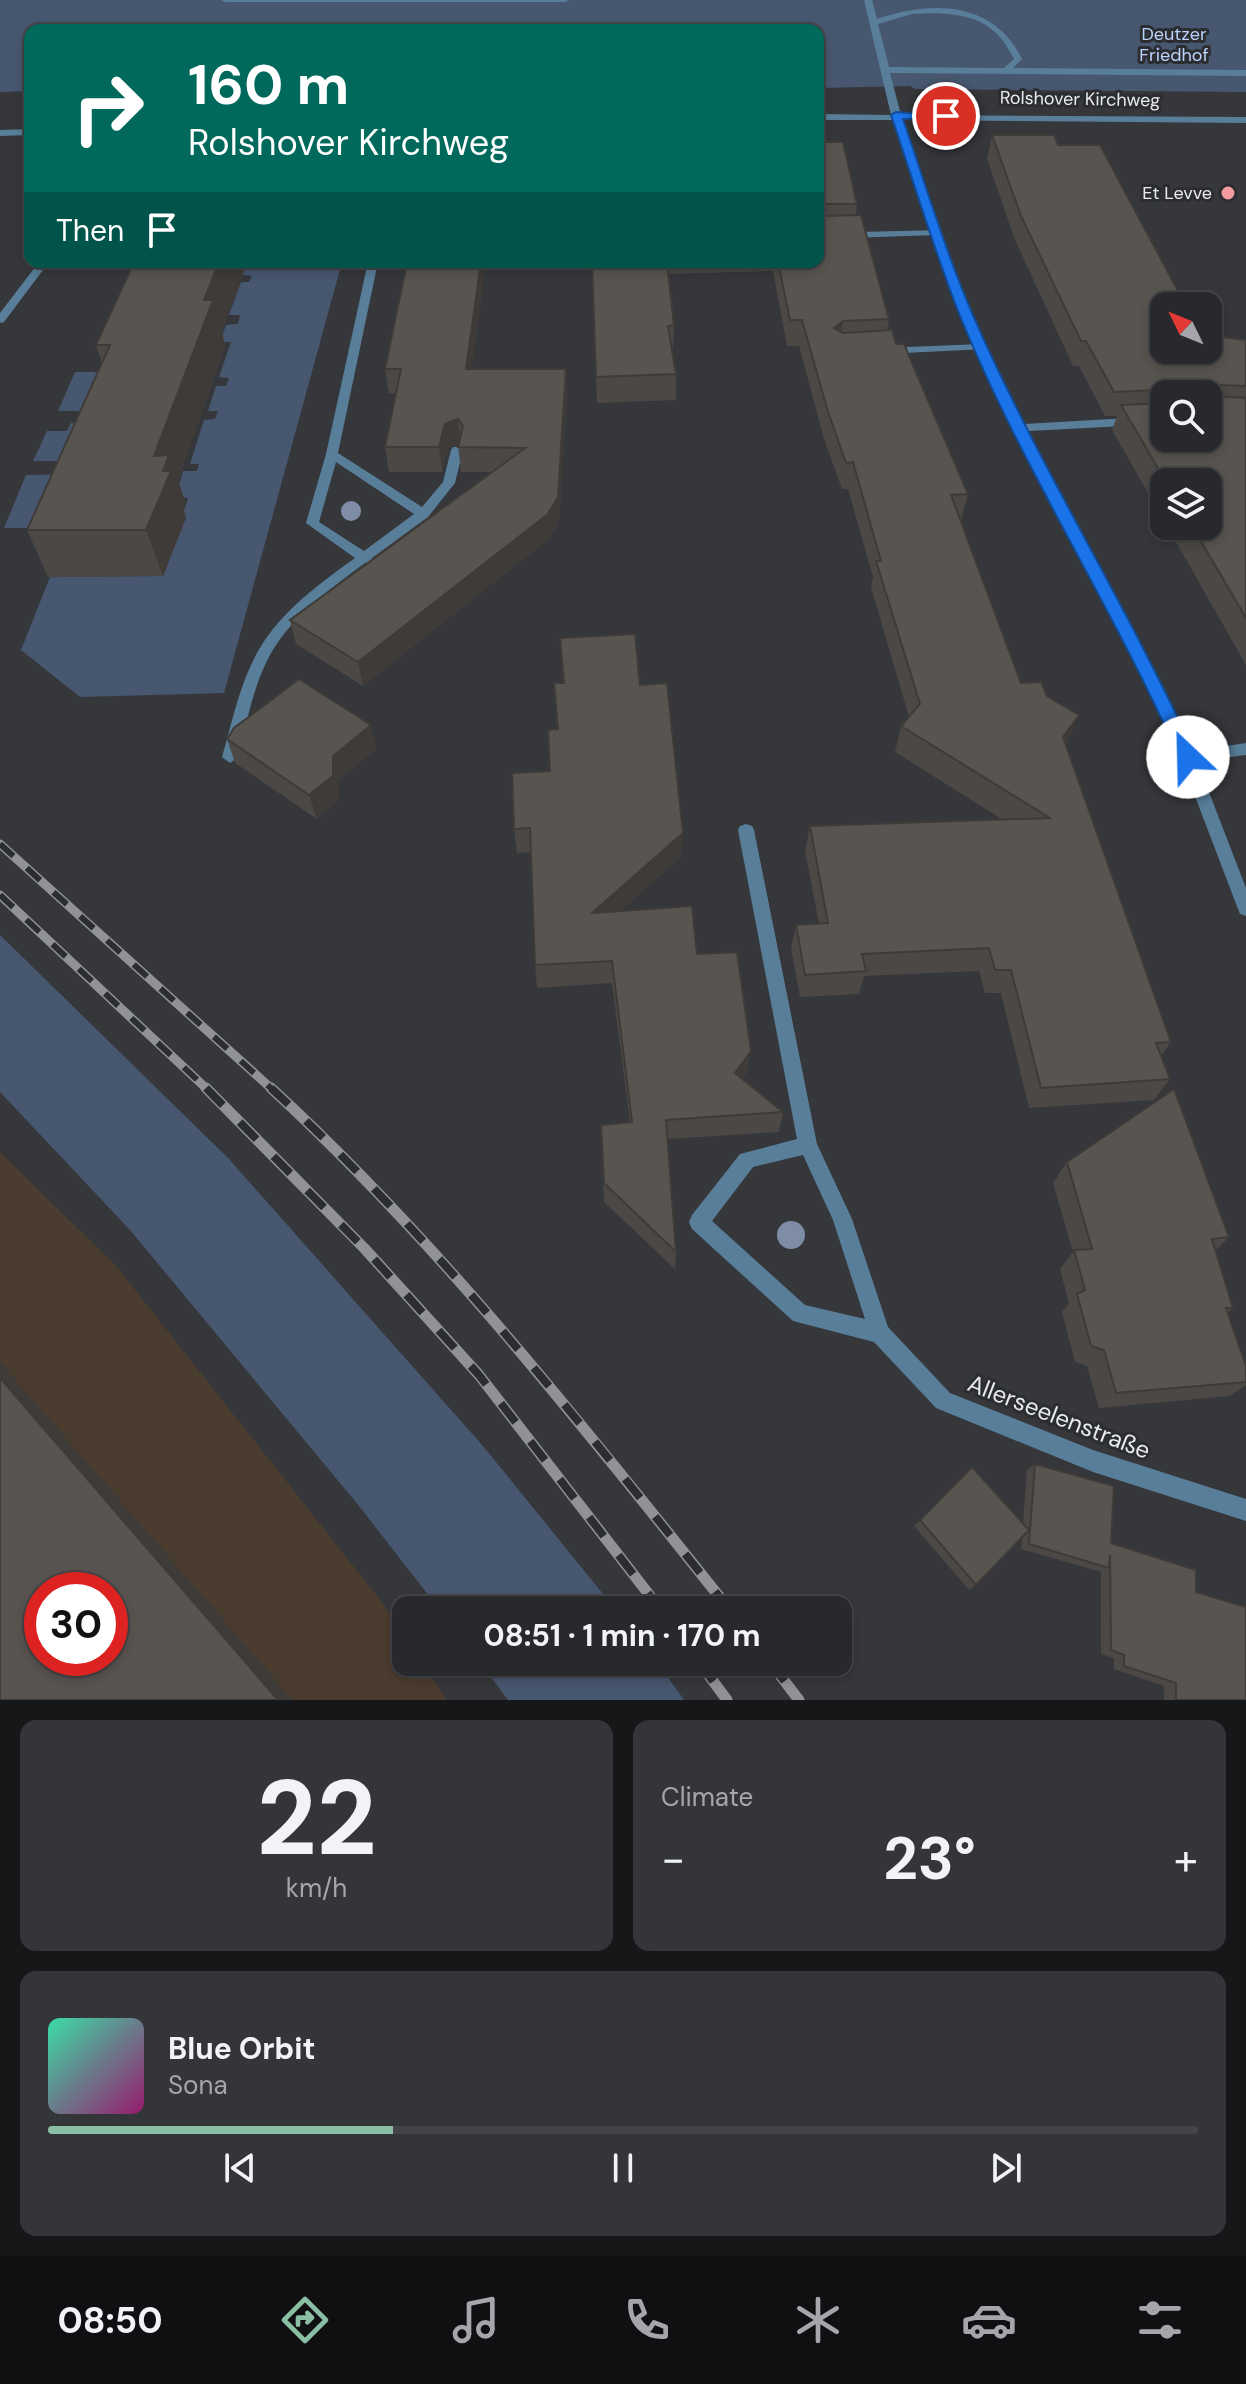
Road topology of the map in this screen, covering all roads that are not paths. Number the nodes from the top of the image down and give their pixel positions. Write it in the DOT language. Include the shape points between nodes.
graph roads {
  1 [pos="225,0"];
  2 [pos="565,0"];
  3 [pos="868,0"];
  4 [pos="873,23"];
  5 [pos="883,70"];
  6 [pos="1006,71"];
  7 [pos="1246,73"];
  8 [pos="896,115"];
  9 [pos="824,117"];
  10 [pos="1246,120"];
  11 [pos="24,132"];
  12 [pos="0,133"];
  13 [pos="937,232"];
  14 [pos="824,236"];
  15 [pos="39,268"];
  16 [pos="372,268"];
  17 [pos="0,320"];
  18 [pos="981,347"];
  19 [pos="870,351"];
  20 [pos="1150,421"];
  21 [pos="1020,428"];
  22 [pos="457,450"];
  23 [pos="332,454"];
  24 [pos="423,514"];
  25 [pos="366,559"];
  26 [pos="1246,749"];
  27 [pos="230,757"];
  28 [pos="1188,757"];
  29 [pos="746,830"];
  30 [pos="1246,909"];
  31 [pos="808,1145"];
  32 [pos="880,1333"];
  33 [pos="1246,1510"];
  1 -- 2 [label="street"];
  3 -- 4 [label="street"];
  4 -- 5 [label="street"];
  4 -- 6 [label="street" via="928,12 982,19 1013,44 1018,59"];
  5 -- 6 [label="street"];
  5 -- 8 [label="street"];
  6 -- 7 [label="street"];
  8 -- 9 [label="street, Rolshover Kirchweg"];
  8 -- 10 [label="street, Rolshover Kirchweg"];
  8 -- 13 [label="street"];
  11 -- 12 [label="street"];
  13 -- 14 [label="street"];
  13 -- 18 [label="street"];
  15 -- 17 [label="street"];
  16 -- 23 [label="street"];
  18 -- 19 [label="street"];
  18 -- 21 [label="street"];
  20 -- 21 [label="street"];
  21 -- 28 [label="street"];
  22 -- 24 [label="street" via="449,483"];
  23 -- 24 [label="street"];
  23 -- 25 [label="street" via="312,523"];
  24 -- 25 [label="street"];
  25 -- 27 [label="street" via="298,610 274,637 257,666"];
  26 -- 28 [label="street"];
  28 -- 30 [label="street"];
  29 -- 31 [label="street, Allerseelenstraße"];
  31 -- 32 [label="street, Allerseelenstraße" via="842,1219"];
  31 -- 32 [label="street" via="747,1160 699,1222 800,1314"];
  32 -- 33 [label="street, Allerseelenstraße" via="943,1401 1093,1461"];
}
